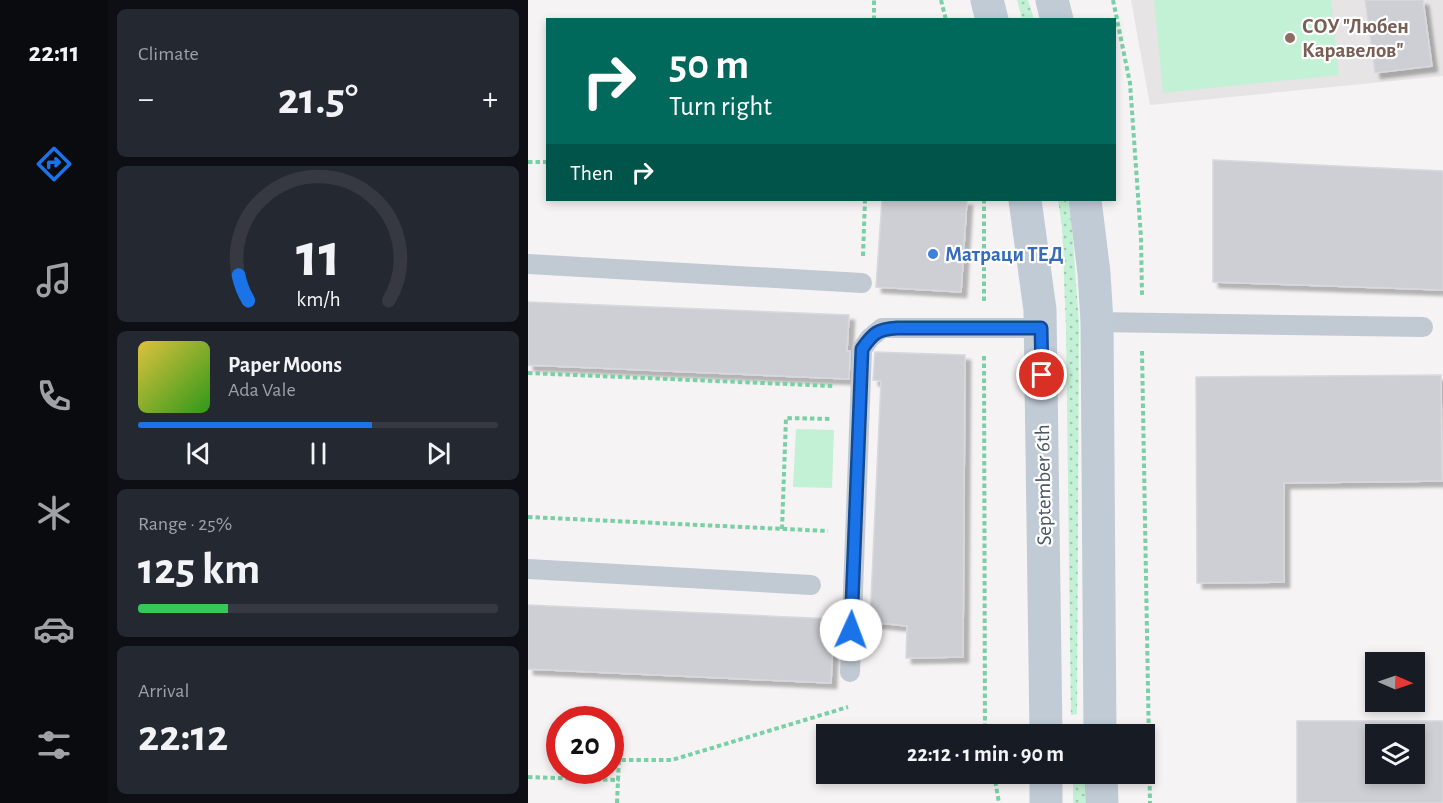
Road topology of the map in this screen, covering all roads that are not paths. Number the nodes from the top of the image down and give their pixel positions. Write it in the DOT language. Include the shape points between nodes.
graph roads {
  1 [pos="987,0"];
  2 [pos="1052,0"];
  3 [pos="992,18"];
  4 [pos="1056,18"];
  5 [pos="1026,201"];
  6 [pos="1085,201"];
  7 [pos="528,264"];
  8 [pos="862,283"];
  9 [pos="1097,322"];
  10 [pos="1423,327"];
  11 [pos="1041,328"];
  12 [pos="528,568"];
  13 [pos="811,585"];
  14 [pos="850,672"];
  15 [pos="1046,724"];
  16 [pos="1100,724"];
  17 [pos="1046,784"];
  18 [pos="1101,784"];
  19 [pos="1046,803"];
  20 [pos="1102,803"];
  1 -- 3 [label="main road"];
  2 -- 4 [label="main road"];
  5 -- 11 [label="main road, September 6th"];
  6 -- 9 [label="main road"];
  7 -- 8 [label="lane"];
  9 -- 10 [label="lane"];
  9 -- 16 [label="main road"];
  11 -- 14 [label="lane" via="882,328 862,349"];
  11 -- 15 [label="main road, September 6th"];
  12 -- 13 [label="lane"];
  17 -- 19 [label="main road"];
  18 -- 20 [label="main road"];
}
